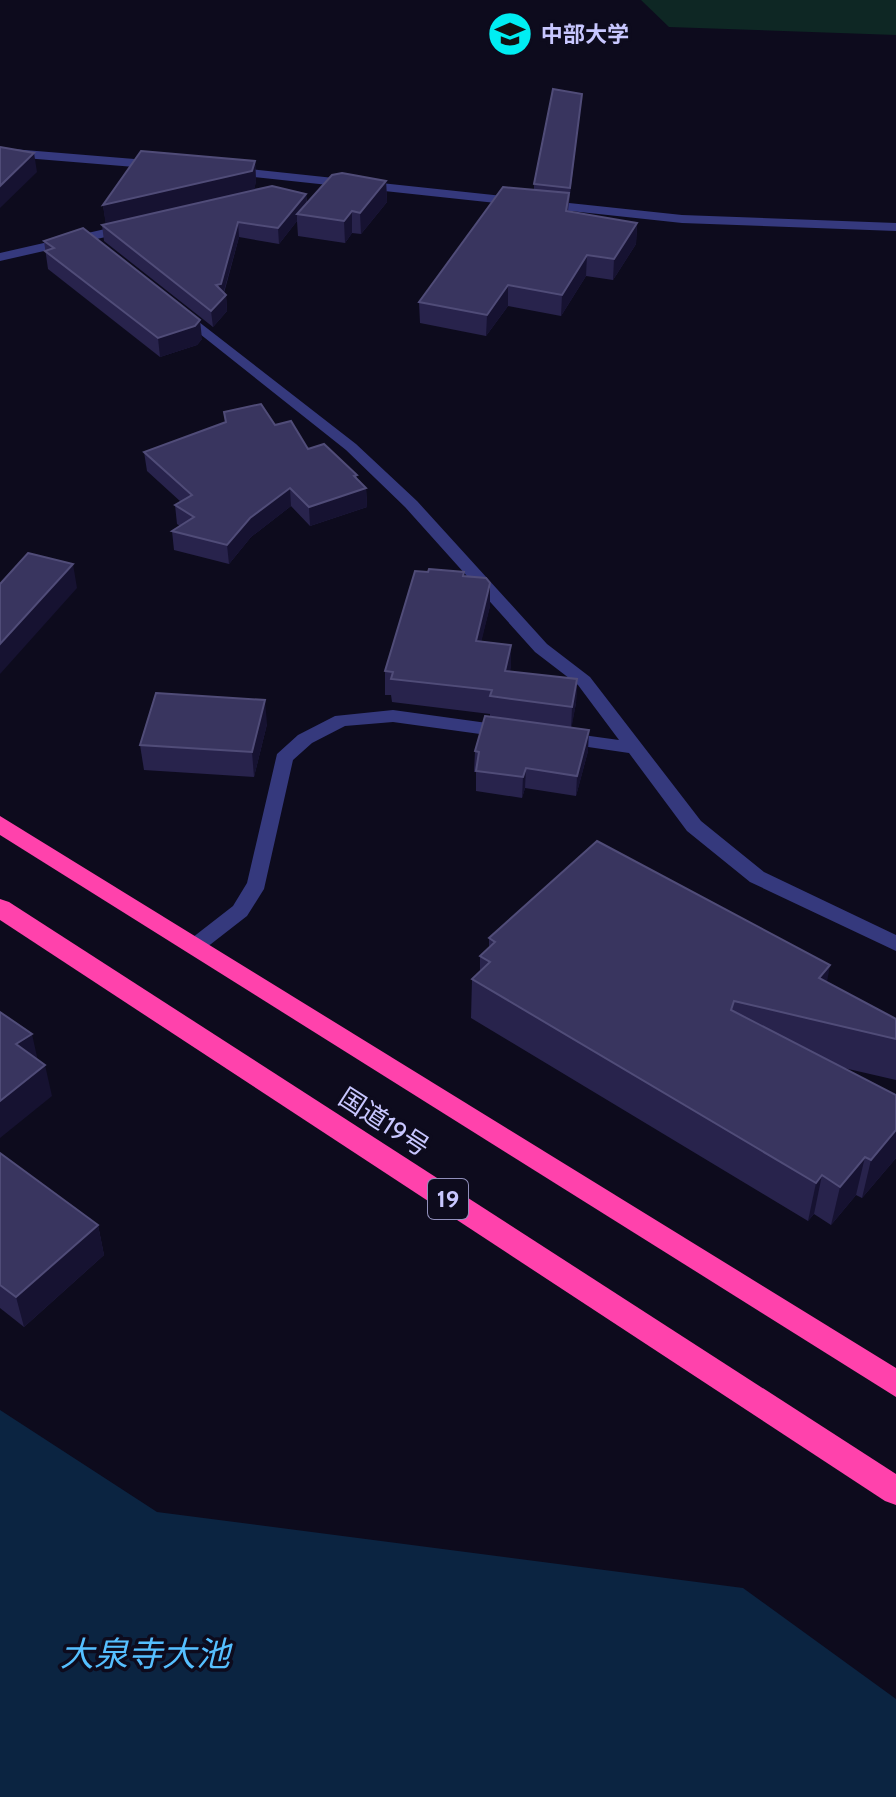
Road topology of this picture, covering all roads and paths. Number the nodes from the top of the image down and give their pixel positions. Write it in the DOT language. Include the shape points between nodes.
graph roads {
  1 [pos="0,152"];
  2 [pos="173,166"];
  3 [pos="221,170"];
  4 [pos="315,178"];
  5 [pos="286,192"];
  6 [pos="148,223"];
  7 [pos="896,227"];
  8 [pos="0,257"];
  9 [pos="171,304"];
  10 [pos="636,748"];
  11 [pos="0,824"];
  12 [pos="0,908"];
  13 [pos="896,944"];
  14 [pos="195,946"];
  15 [pos="896,1384"];
  16 [pos="896,1491"];
  1 -- 2 [label="street"];
  3 -- 4 [label="street"];
  4 -- 5 [label="street"];
  4 -- 7 [label="street" via="682,219"];
  6 -- 8 [label="street" via="93,242"];
  9 -- 10 [label="street" via="351,447 411,504 541,648 584,681"];
  10 -- 13 [label="street" via="694,826 757,877"];
  10 -- 14 [label="street" via="393,716 341,720 305,739 284,758 257,884 240,911"];
  11 -- 14 [label="highway, 国道19号"];
  12 -- 16 [label="highway, 国道19号 / 19"];
  14 -- 15 [label="highway, 国道19号"];
}
